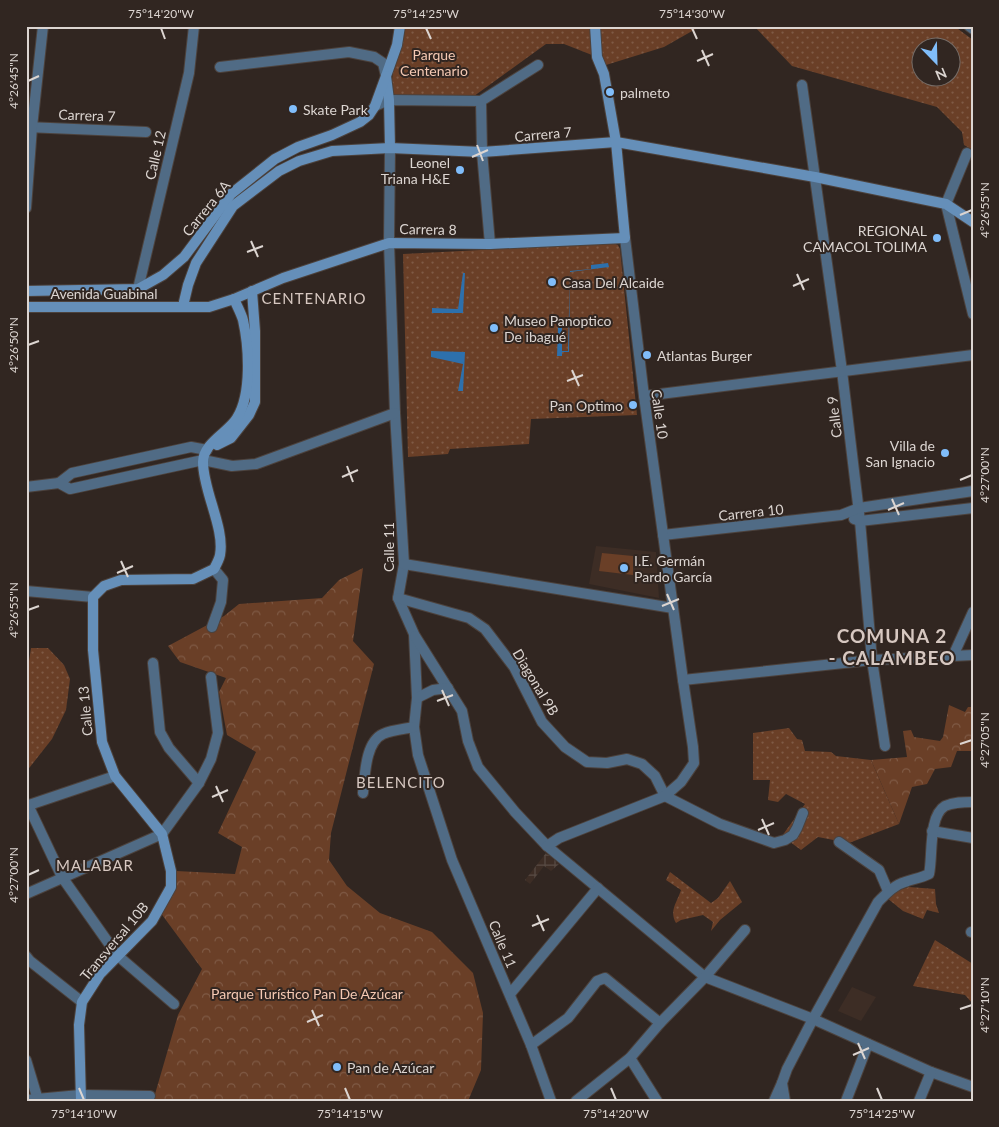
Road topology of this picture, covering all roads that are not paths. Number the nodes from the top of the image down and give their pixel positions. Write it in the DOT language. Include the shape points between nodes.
graph roads {
  1 [pos="42,26"];
  2 [pos="194,26"];
  3 [pos="400,26"];
  4 [pos="595,26"];
  5 [pos="969,26"];
  6 [pos="973,29"];
  7 [pos="538,65"];
  8 [pos="220,67"];
  9 [pos="386,76"];
  10 [pos="802,85"];
  11 [pos="390,100"];
  12 [pos="481,101"];
  13 [pos="375,106"];
  14 [pos="29,127"];
  15 [pos="146,132"];
  16 [pos="616,142"];
  17 [pos="390,148"];
  18 [pos="482,152"];
  19 [pos="967,153"];
  20 [pos="815,177"];
  21 [pos="946,204"];
  22 [pos="26,208"];
  23 [pos="973,222"];
  24 [pos="625,238"];
  25 [pos="389,243"];
  26 [pos="490,244"];
  27 [pos="184,257"];
  28 [pos="196,263"];
  29 [pos="138,289"];
  30 [pos="26,291"];
  31 [pos="252,291"];
  32 [pos="234,299"];
  33 [pos="183,306"];
  34 [pos="26,307"];
  35 [pos="973,314"];
  36 [pos="973,355"];
  37 [pos="842,371"];
  38 [pos="644,396"];
  39 [pos="395,413"];
  40 [pos="205,455"];
  41 [pos="59,483"];
  42 [pos="26,487"];
  43 [pos="973,491"];
  44 [pos="859,508"];
  45 [pos="973,508"];
  46 [pos="841,515"];
  47 [pos="860,521"];
  48 [pos="663,535"];
  49 [pos="404,564"];
  50 [pos="214,569"];
  51 [pos="26,591"];
  52 [pos="93,597"];
  53 [pos="398,598"];
  54 [pos="673,608"];
  55 [pos="973,612"];
  56 [pos="212,627"];
  57 [pos="414,634"];
  58 [pos="973,655"];
  59 [pos="953,656"];
  60 [pos="872,660"];
  61 [pos="153,663"];
  62 [pos="211,677"];
  63 [pos="683,680"];
  64 [pos="448,688"];
  65 [pos="417,698"];
  66 [pos="414,727"];
  67 [pos="885,746"];
  68 [pos="115,776"];
  69 [pos="199,783"];
  70 [pos="363,793"];
  71 [pos="665,796"];
  72 [pos="973,802"];
  73 [pos="27,805"];
  74 [pos="803,813"];
  75 [pos="932,831"];
  76 [pos="162,834"];
  77 [pos="973,838"];
  78 [pos="839,842"];
  79 [pos="547,846"];
  80 [pos="62,878"];
  81 [pos="598,888"];
  82 [pos="888,891"];
  83 [pos="26,894"];
  84 [pos="745,930"];
  85 [pos="117,955"];
  86 [pos="26,956"];
  87 [pos="704,977"];
  88 [pos="510,994"];
  89 [pos="82,1002"];
  90 [pos="174,1004"];
  91 [pos="813,1019"];
  92 [pos="660,1023"];
  93 [pos="868,1044"];
  94 [pos="531,1045"];
  95 [pos="630,1058"];
  96 [pos="26,1060"];
  97 [pos="931,1072"];
  98 [pos="782,1083"];
  99 [pos="973,1087"];
  100 [pos="150,1096"];
  101 [pos="81,1098"];
  102 [pos="26,1100"];
  103 [pos="38,1100"];
  104 [pos="551,1101"];
  105 [pos="576,1101"];
  106 [pos="657,1101"];
  107 [pos="774,1101"];
  108 [pos="785,1101"];
  109 [pos="846,1101"];
  110 [pos="918,1101"];
  1 -- 14 [label="street"];
  2 -- 29 [label="street, Calle 12" via="189,72"];
  3 -- 9 [label="main road, Calle 11" via="397,46"];
  4 -- 16 [label="main road, Calle 10" via="598,62 604,74"];
  5 -- 6 [label="street"];
  7 -- 12 [label="street"];
  8 -- 9 [label="street" via="349,52 374,57 382,63"];
  9 -- 11 [label="main road, Calle 11"];
  9 -- 13 [label="main road, Carrera 6A"];
  10 -- 20 [label="street, Calle 9"];
  11 -- 12 [label="street, Carrera 6A"];
  11 -- 13 [label="street, Carrera 6A"];
  11 -- 17 [label="main road, Calle 11"];
  12 -- 18 [label="street"];
  13 -- 27 [label="main road, Carrera 6A" via="360,122 275,159 231,194"];
  14 -- 15 [label="street, Carrera 7"];
  14 -- 22 [label="street"];
  16 -- 18 [label="main road, Carrera 7"];
  16 -- 20 [label="main road, Carrera 7"];
  16 -- 24 [label="main road, Calle 10"];
  17 -- 18 [label="main road, Carrera 7"];
  17 -- 25 [label="street, Calle 11"];
  17 -- 28 [label="main road, Carrera 7" via="332,151 279,171 233,206"];
  18 -- 26 [label="street"];
  19 -- 21 [label="street"];
  20 -- 21 [label="main road, Carrera 7"];
  20 -- 37 [label="street, Calle 9"];
  21 -- 23 [label="main road, Carrera 7"];
  21 -- 35 [label="street"];
  24 -- 26 [label="main road, Carrera 8"];
  24 -- 38 [label="street, Calle 10"];
  25 -- 26 [label="main road, Carrera 8"];
  25 -- 31 [label="main road, Carrera 8"];
  25 -- 39 [label="street, Calle 11"];
  27 -- 28 [label="main road"];
  27 -- 29 [label="main road, Carrera 6A" via="163,275"];
  28 -- 33 [label="main road, Carrera 7"];
  29 -- 30 [label="main road, Avenida Guabinal"];
  31 -- 32 [label="main road, Carrera 8"];
  31 -- 40 [label="main road" via="254,402 249,415 231,438"];
  32 -- 33 [label="main road, Carrera 8" via="209,307"];
  32 -- 40 [label="main road" via="242,318 246,344 245,399 238,418"];
  33 -- 34 [label="main road, Avenida Guabinal"];
  36 -- 37 [label="street"];
  37 -- 38 [label="street"];
  37 -- 44 [label="street, Calle 9"];
  38 -- 48 [label="street, Calle 10"];
  39 -- 40 [label="street" via="256,464 232,466"];
  39 -- 49 [label="street, Calle 11"];
  40 -- 41 [label="street" via="70,489"];
  40 -- 41 [label="street" via="191,447 72,473"];
  40 -- 50 [label="main road" via="205,481 220,538 220,555"];
  41 -- 42 [label="street"];
  43 -- 44 [label="street, Carrera 10"];
  44 -- 46 [label="street, Carrera 10"];
  44 -- 47 [label="street, Calle 9"];
  45 -- 47 [label="street, Carrera 10"];
  46 -- 47 [label="street, Carrera 10"];
  46 -- 48 [label="street, Carrera 10"];
  47 -- 60 [label="street, Calle 9"];
  48 -- 54 [label="street, Calle 10"];
  49 -- 53 [label="street, Calle 11"];
  49 -- 54 [label="street"];
  50 -- 52 [label="main road" via="193,579 122,580 104,586"];
  50 -- 56 [label="street" via="223,580 222,602"];
  51 -- 52 [label="street"];
  52 -- 68 [label="main road, Calle 13" via="93,650 102,742"];
  53 -- 57 [label="street, Calle 11"];
  53 -- 71 [label="street, Diagonal 9B" via="469,618 485,629 514,667 542,722 565,747 587,762 627,759 642,764 655,776"];
  54 -- 63 [label="street, Calle 10"];
  55 -- 59 [label="street"];
  57 -- 64 [label="street"];
  57 -- 65 [label="street, Calle 11"];
  58 -- 59 [label="street"];
  59 -- 60 [label="street"];
  60 -- 63 [label="street"];
  60 -- 67 [label="street, Calle 9"];
  61 -- 69 [label="street" via="160,732 169,748"];
  62 -- 69 [label="street" via="218,734 212,758"];
  63 -- 71 [label="street, Calle 10" via="694,763 682,782"];
  64 -- 65 [label="street" via="433,690"];
  64 -- 79 [label="street" via="462,711 478,767"];
  65 -- 66 [label="street, Calle 11"];
  66 -- 70 [label="street" via="379,736 367,758"];
  66 -- 88 [label="street, Calle 11" via="418,755 452,860"];
  68 -- 73 [label="street"];
  68 -- 76 [label="main road, Calle 13"];
  69 -- 76 [label="street"];
  71 -- 74 [label="street" via="720,824 774,843 793,835"];
  71 -- 79 [label="street" via="559,838"];
  72 -- 75 [label="street" via="956,802 943,807"];
  73 -- 80 [label="street"];
  75 -- 77 [label="street"];
  75 -- 82 [label="street" via="929,874"];
  76 -- 80 [label="street"];
  76 -- 85 [label="main road, Transversal 10B" via="171,871 171,887 152,921"];
  78 -- 82 [label="street" via="879,870"];
  79 -- 81 [label="street"];
  80 -- 83 [label="street"];
  80 -- 85 [label="street"];
  81 -- 87 [label="street"];
  81 -- 88 [label="street"];
  82 -- 91 [label="street" via="878,902"];
  84 -- 87 [label="street"];
  85 -- 89 [label="main road, Transversal 10B"];
  85 -- 90 [label="street"];
  86 -- 89 [label="street"];
  87 -- 91 [label="street"];
  87 -- 92 [label="street"];
  88 -- 94 [label="street, Calle 11"];
  89 -- 101 [label="main road, Transversal 10B" via="79,1025"];
  91 -- 93 [label="street"];
  91 -- 98 [label="street"];
  92 -- 94 [label="street" via="605,978 597,981 568,1018"];
  92 -- 95 [label="street"];
  93 -- 97 [label="street"];
  93 -- 109 [label="street"];
  94 -- 104 [label="street, Calle 11"];
  95 -- 105 [label="street"];
  95 -- 106 [label="street"];
  96 -- 103 [label="street"];
  97 -- 99 [label="street"];
  97 -- 110 [label="street"];
  98 -- 107 [label="street"];
  98 -- 108 [label="street"];
  100 -- 101 [label="street"];
  101 -- 103 [label="street"];
  102 -- 103 [label="street"];
}
